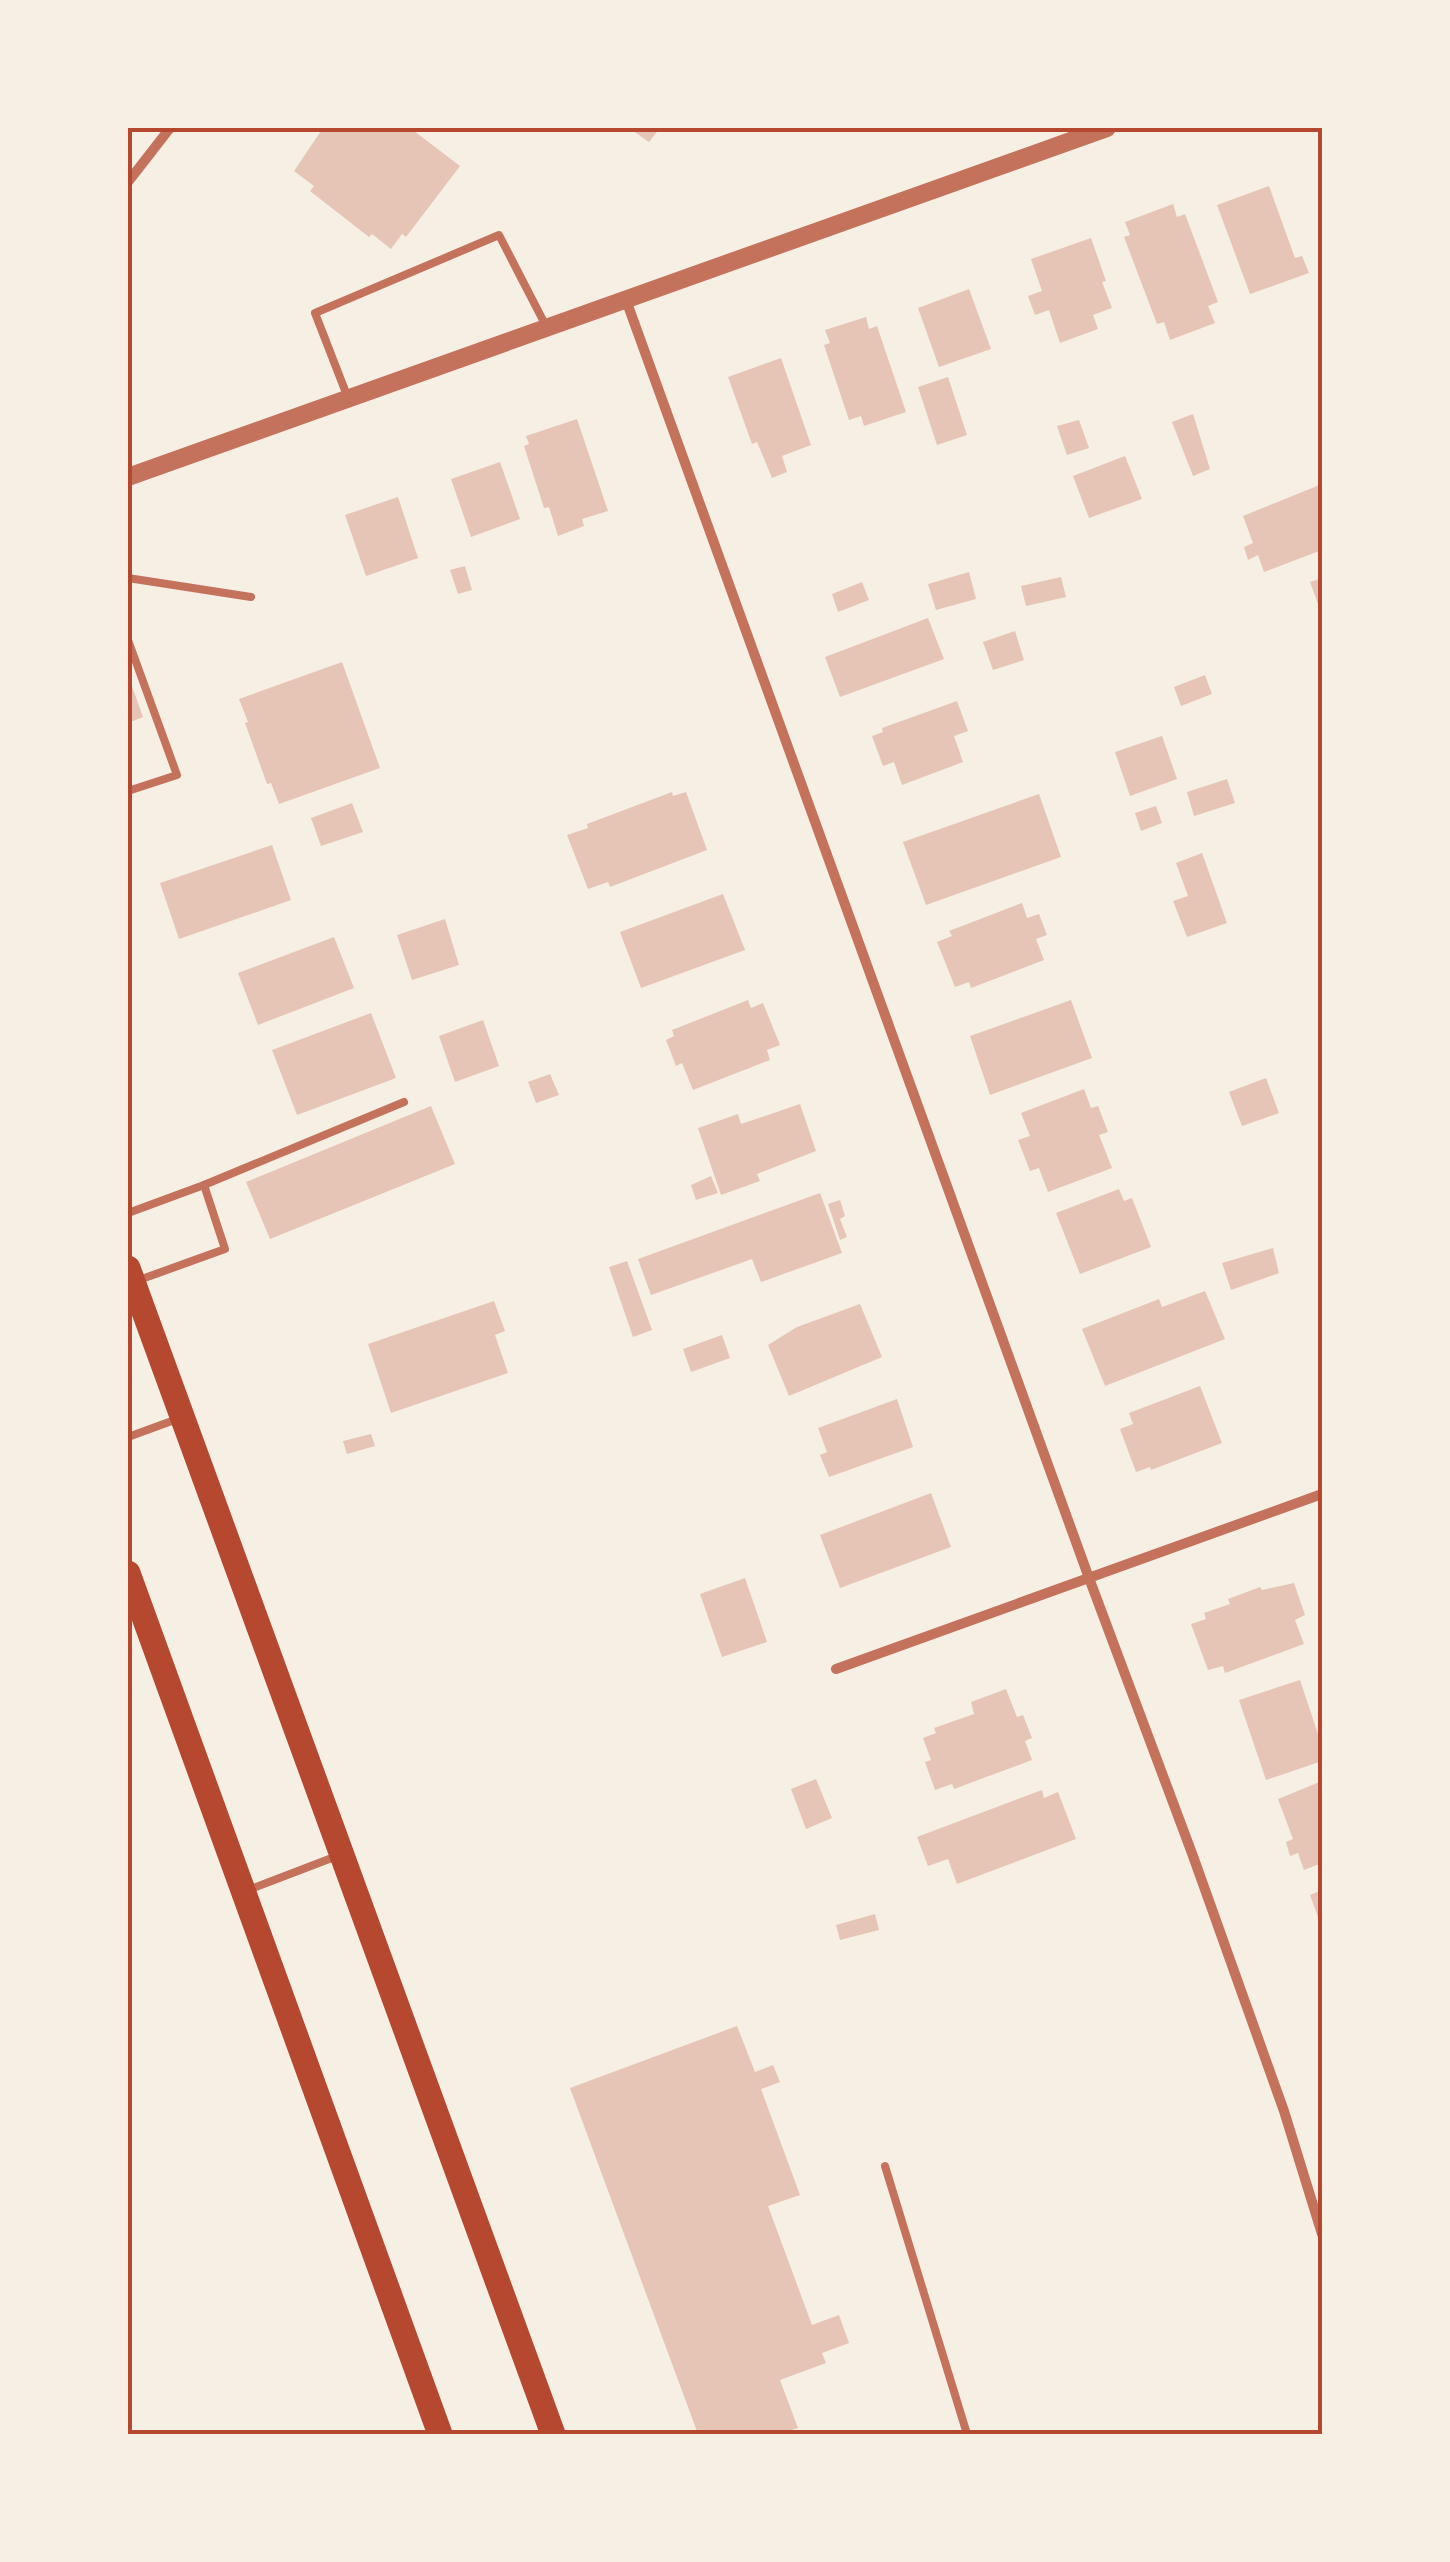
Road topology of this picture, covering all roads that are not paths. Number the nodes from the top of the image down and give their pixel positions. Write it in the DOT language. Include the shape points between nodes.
graph roads {
  1 [pos="170,128"];
  2 [pos="1106,128"];
  3 [pos="128,182"];
  4 [pos="626,300"];
  5 [pos="548,328"];
  6 [pos="348,398"];
  7 [pos="128,477"];
  8 [pos="128,578"];
  9 [pos="252,597"];
  10 [pos="128,640"];
  11 [pos="139,670"];
  12 [pos="128,674"];
  13 [pos="128,791"];
  14 [pos="404,1102"];
  15 [pos="204,1185"];
  16 [pos="128,1213"];
  17 [pos="130,1275"];
  18 [pos="182,1417"];
  19 [pos="128,1437"];
  20 [pos="1322,1494"];
  21 [pos="128,1574"];
  22 [pos="1088,1578"];
  23 [pos="836,1669"];
  24 [pos="343,1854"];
  25 [pos="244,1892"];
  26 [pos="885,2166"];
  27 [pos="1322,2234"];
  28 [pos="440,2434"];
  29 [pos="554,2434"];
  30 [pos="967,2434"];
  1 -- 3 [label="street"];
  2 -- 4 [label="street"];
  4 -- 5 [label="street"];
  4 -- 22 [label="street"];
  5 -- 6 [label="street"];
  5 -- 6 [label="lane" via="499,235 315,313"];
  6 -- 7 [label="street"];
  8 -- 9 [label="lane"];
  10 -- 11 [label="lane"];
  11 -- 12 [label="lane"];
  11 -- 13 [label="lane" via="177,774"];
  14 -- 15 [label="lane"];
  15 -- 16 [label="lane"];
  15 -- 17 [label="lane" via="225,1249"];
  17 -- 18 [label="main road"];
  18 -- 19 [label="lane"];
  18 -- 24 [label="main road"];
  20 -- 22 [label="street"];
  21 -- 25 [label="main road"];
  22 -- 23 [label="street"];
  22 -- 27 [label="street" via="1284,2111"];
  24 -- 25 [label="lane"];
  24 -- 29 [label="main road"];
  25 -- 28 [label="main road"];
  26 -- 30 [label="lane"];
}
